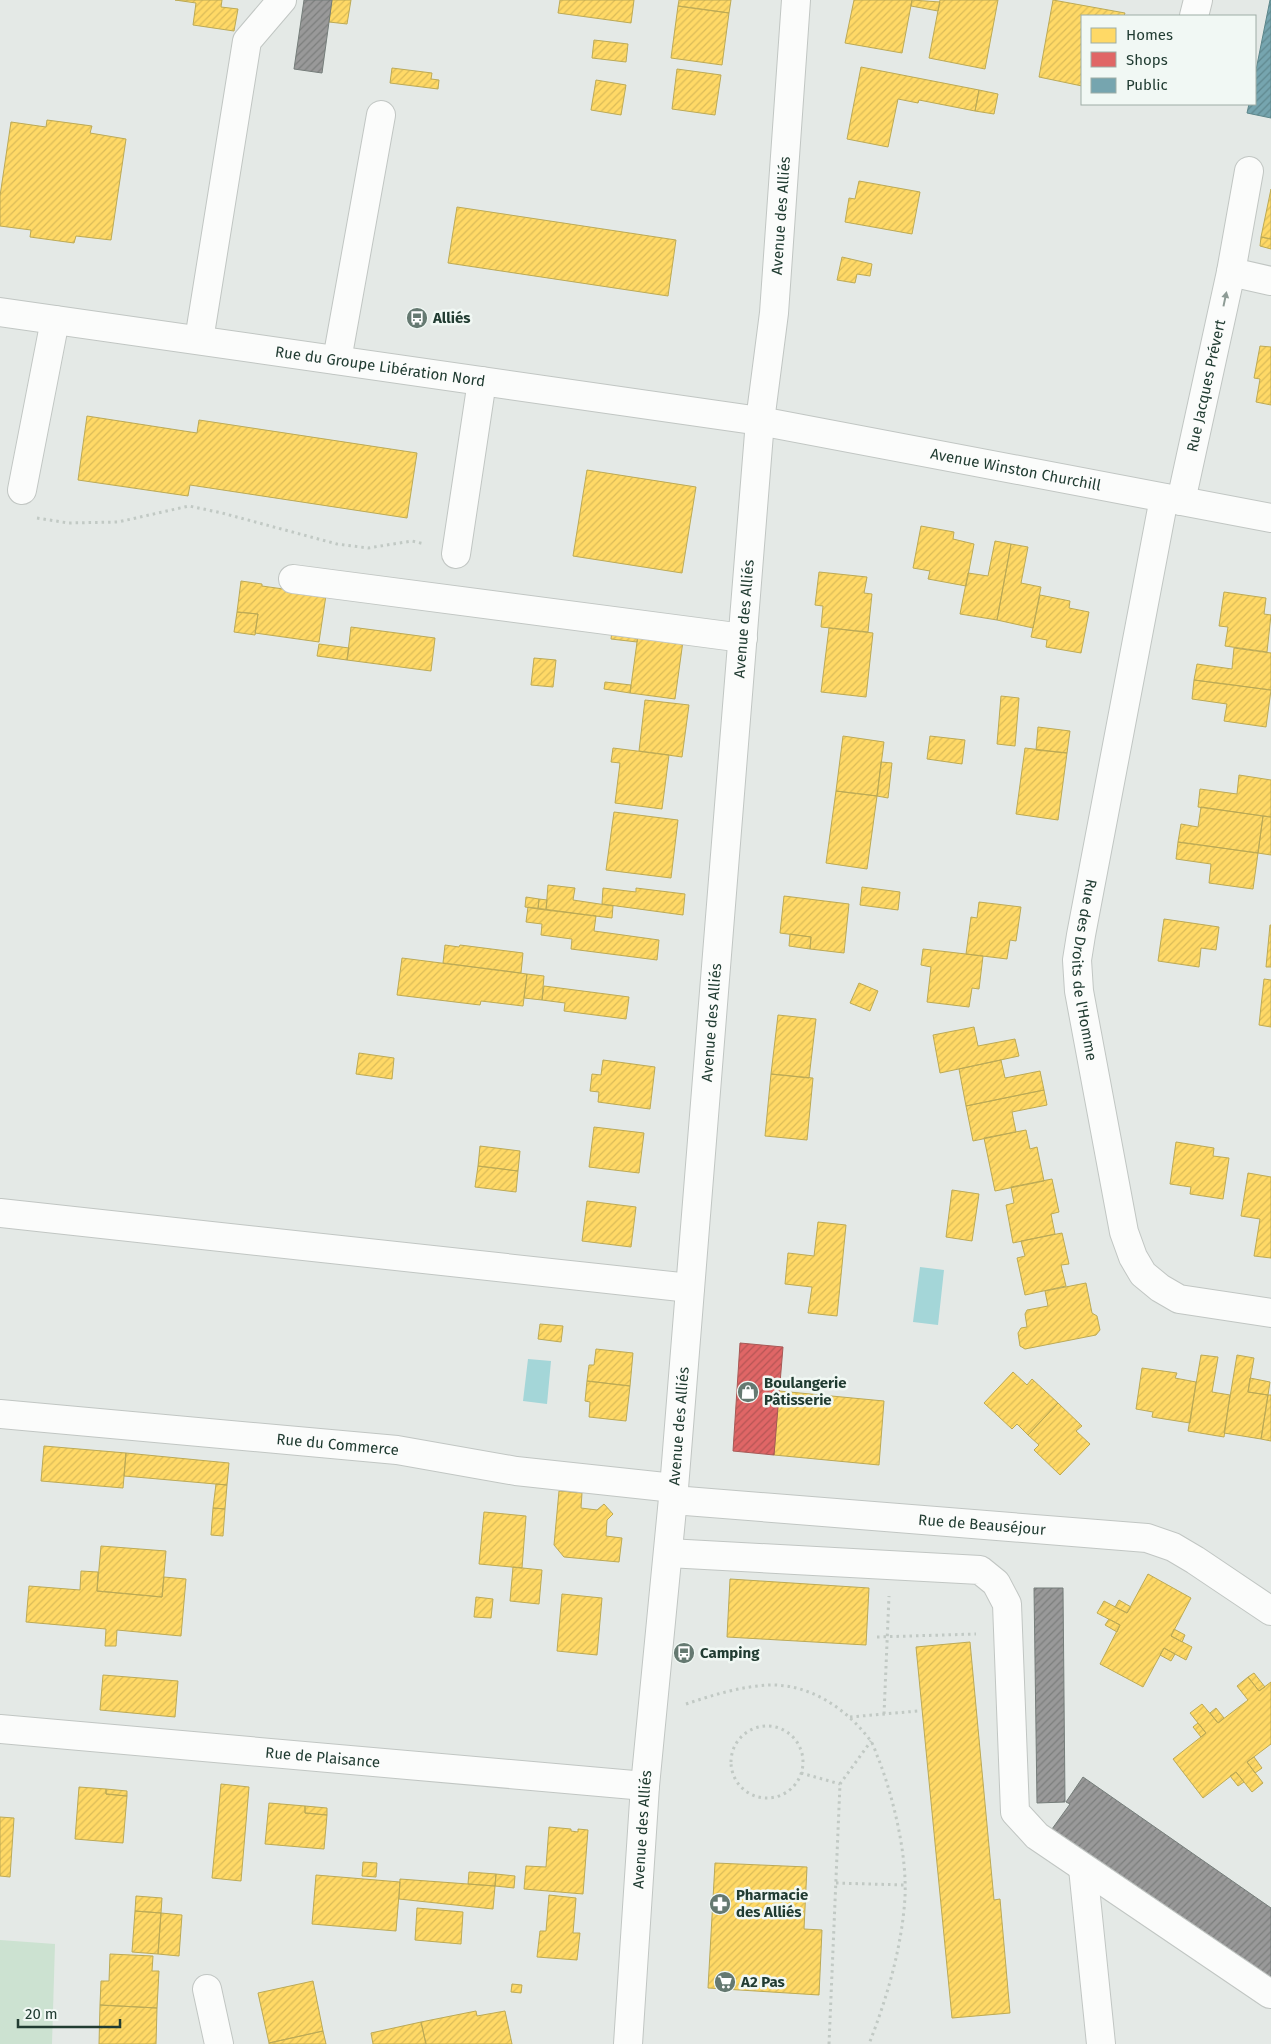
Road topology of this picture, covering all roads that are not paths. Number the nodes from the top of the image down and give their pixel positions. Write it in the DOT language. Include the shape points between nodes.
graph roads {
  1 [pos="282,0"];
  2 [pos="796,0"];
  3 [pos="1198,0"];
  4 [pos="1194,15"];
  5 [pos="381,115"];
  6 [pos="1249,171"];
  7 [pos="1231,272"];
  8 [pos="1271,281"];
  9 [pos="0,312"];
  10 [pos="55,320"];
  11 [pos="199,340"];
  12 [pos="337,360"];
  13 [pos="482,381"];
  14 [pos="760,421"];
  15 [pos="22,490"];
  16 [pos="1172,499"];
  17 [pos="1271,518"];
  18 [pos="456,554"];
  19 [pos="293,579"];
  20 [pos="743,638"];
  21 [pos="0,1213"];
  22 [pos="690,1288"];
  23 [pos="1271,1313"];
  24 [pos="0,1414"];
  25 [pos="673,1494"];
  26 [pos="668,1553"];
  27 [pos="1271,1611"];
  28 [pos="0,1729"];
  29 [pos="645,1786"];
  30 [pos="1083,1868"];
  31 [pos="207,1990"];
  32 [pos="1270,1994"];
  33 [pos="219,2044"];
  34 [pos="628,2044"];
  35 [pos="1101,2044"];
  1 -- 11 [label="street" via="246,41"];
  2 -- 14 [label="street, Avenue des Alliés" via="774,312"];
  3 -- 4 [label="street"];
  5 -- 12 [label="street"];
  6 -- 7 [label="street, Rue Jacques Prévert"];
  7 -- 8 [label="street"];
  16 -- 7 [label="street, Rue Jacques Prévert, one-way"];
  9 -- 10 [label="street, Rue du Groupe Libération Nord"];
  10 -- 11 [label="street, Rue du Groupe Libération Nord"];
  10 -- 15 [label="street"];
  11 -- 12 [label="street, Rue du Groupe Libération Nord"];
  12 -- 13 [label="street, Rue du Groupe Libération Nord"];
  13 -- 14 [label="street, Rue du Groupe Libération Nord"];
  13 -- 18 [label="street"];
  14 -- 16 [label="street, Avenue Winston Churchill"];
  14 -- 20 [label="street, Avenue des Alliés"];
  16 -- 17 [label="street, Avenue Winston Churchill"];
  16 -- 23 [label="street, Rue des Droits de l'Homme" via="1081,935 1077,960 1079,992 1124,1232 1143,1274 1179,1299"];
  19 -- 20 [label="street"];
  20 -- 22 [label="street, Avenue des Alliés"];
  21 -- 22 [label="street"];
  22 -- 25 [label="street, Avenue des Alliés"];
  24 -- 25 [label="street, Rue du Commerce" via="397,1450"];
  25 -- 26 [label="street, Avenue des Alliés"];
  25 -- 27 [label="street, Rue de Beauséjour" via="1147,1538 1173,1547"];
  26 -- 29 [label="street, Avenue des Alliés"];
  26 -- 30 [label="street" via="980,1570 996,1583 1007,1604 1015,1812 1037,1836"];
  28 -- 29 [label="street, Rue de Plaisance"];
  29 -- 34 [label="street, Avenue des Alliés"];
  30 -- 32 [label="street"];
  30 -- 35 [label="street"];
  31 -- 33 [label="street"];
}
